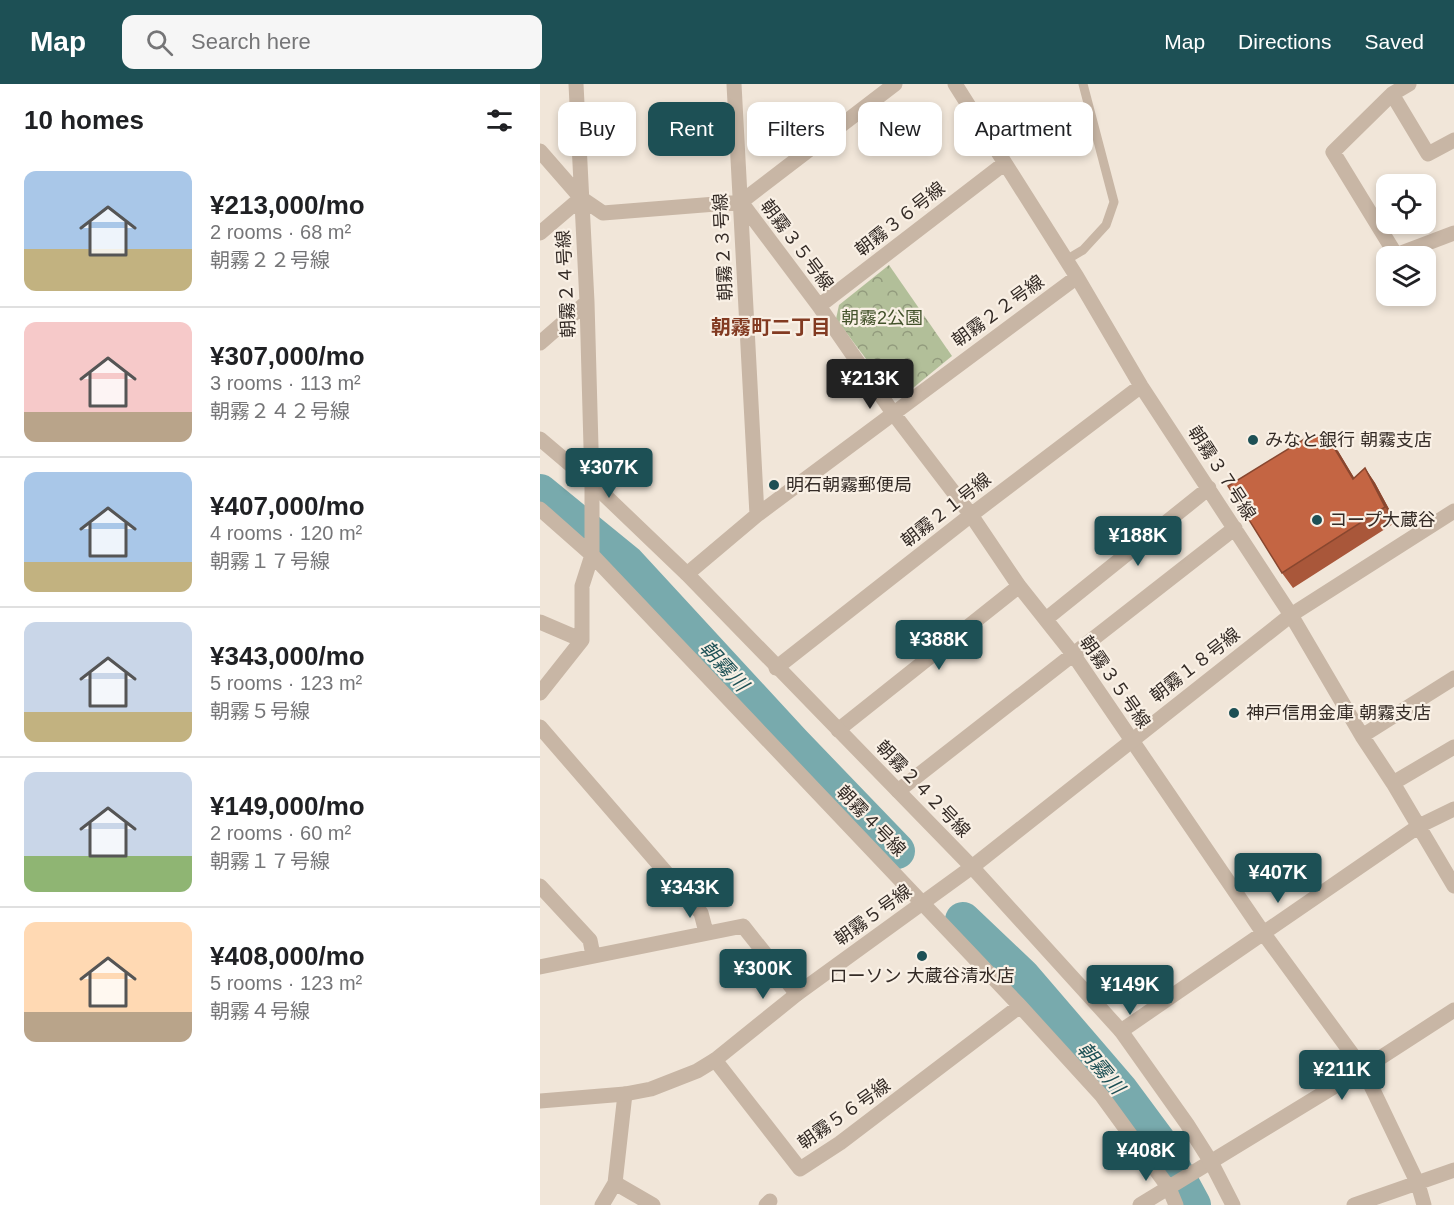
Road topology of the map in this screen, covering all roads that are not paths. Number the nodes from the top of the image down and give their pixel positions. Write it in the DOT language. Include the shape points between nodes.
graph roads {
  1 [pos="576,84"];
  2 [pos="734,84"];
  3 [pos="895,84"];
  4 [pos="955,84"];
  5 [pos="1083,84"];
  6 [pos="1409,84"];
  7 [pos="1392,94"];
  8 [pos="1454,140"];
  9 [pos="540,151"];
  10 [pos="1005,163"];
  11 [pos="581,198"];
  12 [pos="741,202"];
  13 [pos="540,233"];
  14 [pos="1454,233"];
  15 [pos="1066,260"];
  16 [pos="1077,277"];
  17 [pos="587,302"];
  18 [pos="819,306"];
  19 [pos="540,343"];
  20 [pos="1141,386"];
  21 [pos="893,413"];
  22 [pos="540,439"];
  23 [pos="592,483"];
  24 [pos="1209,488"];
  25 [pos="540,509"];
  26 [pos="1454,511"];
  27 [pos="757,515"];
  28 [pos="971,515"];
  29 [pos="1235,528"];
  30 [pos="592,552"];
  31 [pos="687,574"];
  32 [pos="1019,586"];
  33 [pos="1291,615"];
  34 [pos="1046,619"];
  35 [pos="540,622"];
  36 [pos="582,640"];
  37 [pos="1073,654"];
  38 [pos="776,668"];
  39 [pos="1454,678"];
  40 [pos="540,693"];
  41 [pos="540,727"];
  42 [pos="838,730"];
  43 [pos="1362,736"];
  44 [pos="1131,740"];
  45 [pos="1454,747"];
  46 [pos="1393,783"];
  47 [pos="898,792"];
  48 [pos="1454,809"];
  49 [pos="1419,826"];
  50 [pos="972,867"];
  51 [pos="540,886"];
  52 [pos="1454,886"];
  53 [pos="923,903"];
  54 [pos="706,932"];
  55 [pos="1264,934"];
  56 [pos="593,956"];
  57 [pos="540,967"];
  58 [pos="797,994"];
  59 [pos="1020,1006"];
  60 [pos="1454,1010"];
  61 [pos="1121,1031"];
  62 [pos="716,1060"];
  63 [pos="1363,1069"];
  64 [pos="625,1094"];
  65 [pos="540,1101"];
  66 [pos="1211,1162"];
  67 [pos="1454,1170"];
  68 [pos="615,1183"];
  69 [pos="1418,1184"];
  70 [pos="1172,1186"];
  71 [pos="602,1205"];
  72 [pos="652,1205"];
  73 [pos="1140,1205"];
  74 [pos="1176,1205"];
  75 [pos="1233,1205"];
  76 [pos="1354,1205"];
  77 [pos="1424,1205"];
  1 -- 11 [label="street, 朝霧２４号線"];
  2 -- 12 [label="street, 朝霧２３号線"];
  3 -- 12 [label="street"];
  4 -- 10 [label="street, 朝霧３７号線"];
  5 -- 15 [label="lane" via="1114,202 1106,225 1083,250"];
  6 -- 7 [label="street"];
  7 -- 8 [label="street" via="1428,154"];
  7 -- 14 [label="street" via="1333,152 1396,255"];
  9 -- 11 [label="street"];
  10 -- 15 [label="street, 朝霧３７号線"];
  10 -- 18 [label="street, 朝霧３６号線"];
  11 -- 12 [label="street" via="603,213"];
  11 -- 13 [label="street"];
  11 -- 17 [label="street, 朝霧２４号線"];
  12 -- 18 [label="street, 朝霧３５号線"];
  12 -- 27 [label="street, 朝霧２３号線"];
  15 -- 16 [label="street, 朝霧３７号線"];
  16 -- 20 [label="street, 朝霧３７号線"];
  16 -- 21 [label="street, 朝霧２２号線"];
  17 -- 19 [label="street"];
  17 -- 23 [label="street, 朝霧２４号線"];
  18 -- 21 [label="street, 朝霧３５号線"];
  20 -- 24 [label="street, 朝霧３７号線"];
  20 -- 28 [label="street, 朝霧２１号線"];
  21 -- 27 [label="street, 朝霧２２号線"];
  21 -- 28 [label="street, 朝霧３５号線"];
  22 -- 23 [label="street, 朝霧２４２号線"];
  23 -- 30 [label="street, 朝霧２４号線"];
  23 -- 31 [label="street, 朝霧２４２号線"];
  24 -- 29 [label="street, 朝霧３７号線"];
  24 -- 34 [label="street"];
  25 -- 30 [label="street, 朝霧４号線"];
  26 -- 33 [label="street, 朝霧１８号線"];
  27 -- 31 [label="street, 朝霧２２号線"];
  28 -- 32 [label="street, 朝霧３５号線"];
  28 -- 38 [label="street, 朝霧２１号線"];
  29 -- 33 [label="street, 朝霧３７号線"];
  29 -- 37 [label="street"];
  30 -- 36 [label="street, 朝霧２４号線" via="582,586"];
  30 -- 53 [label="street, 朝霧４号線"];
  31 -- 38 [label="street, 朝霧２４２号線"];
  32 -- 34 [label="street, 朝霧３５号線"];
  32 -- 42 [label="street"];
  33 -- 43 [label="street, 朝霧３７号線"];
  33 -- 44 [label="street, 朝霧１８号線"];
  34 -- 37 [label="street, 朝霧３５号線"];
  35 -- 36 [label="street"];
  36 -- 40 [label="street"];
  37 -- 44 [label="street, 朝霧３５号線"];
  37 -- 47 [label="street"];
  38 -- 42 [label="street, 朝霧２４２号線"];
  39 -- 43 [label="street"];
  41 -- 54 [label="street" via="701,913"];
  42 -- 47 [label="street, 朝霧２４２号線"];
  43 -- 46 [label="street, 朝霧３７号線"];
  44 -- 50 [label="street, 朝霧１８号線"];
  44 -- 55 [label="street, 朝霧３５号線"];
  45 -- 46 [label="street"];
  46 -- 49 [label="street, 朝霧３７号線"];
  47 -- 50 [label="street, 朝霧２４２号線"];
  48 -- 49 [label="street"];
  49 -- 52 [label="street, 朝霧３７号線"];
  49 -- 55 [label="street"];
  50 -- 53 [label="street, 朝霧５号線"];
  50 -- 61 [label="street, 朝霧２４２号線"];
  51 -- 56 [label="street" via="590,940"];
  53 -- 58 [label="street, 朝霧５号線"];
  53 -- 59 [label="street, 朝霧４号線"];
  54 -- 56 [label="street"];
  54 -- 58 [label="street" via="743,926"];
  55 -- 61 [label="street"];
  55 -- 63 [label="street, 朝霧３５号線"];
  56 -- 57 [label="street"];
  58 -- 62 [label="street, 朝霧５号線"];
  59 -- 62 [label="street, 朝霧５６号線" via="800,1169"];
  59 -- 70 [label="street, 朝霧４号線" via="1102,1096"];
  60 -- 63 [label="street"];
  61 -- 66 [label="street, 朝霧２４２号線"];
  62 -- 64 [label="street, 朝霧５号線" via="651,1089"];
  63 -- 66 [label="street"];
  63 -- 69 [label="street, 朝霧３５号線"];
  64 -- 65 [label="street, 朝霧５号線"];
  64 -- 68 [label="street"];
  66 -- 70 [label="street"];
  66 -- 75 [label="street, 朝霧２４２号線"];
  67 -- 69 [label="street"];
  68 -- 71 [label="street"];
  68 -- 72 [label="street"];
  69 -- 76 [label="street"];
  69 -- 77 [label="street, 朝霧３５号線"];
  70 -- 73 [label="street"];
  70 -- 74 [label="street, 朝霧４号線"];
}
